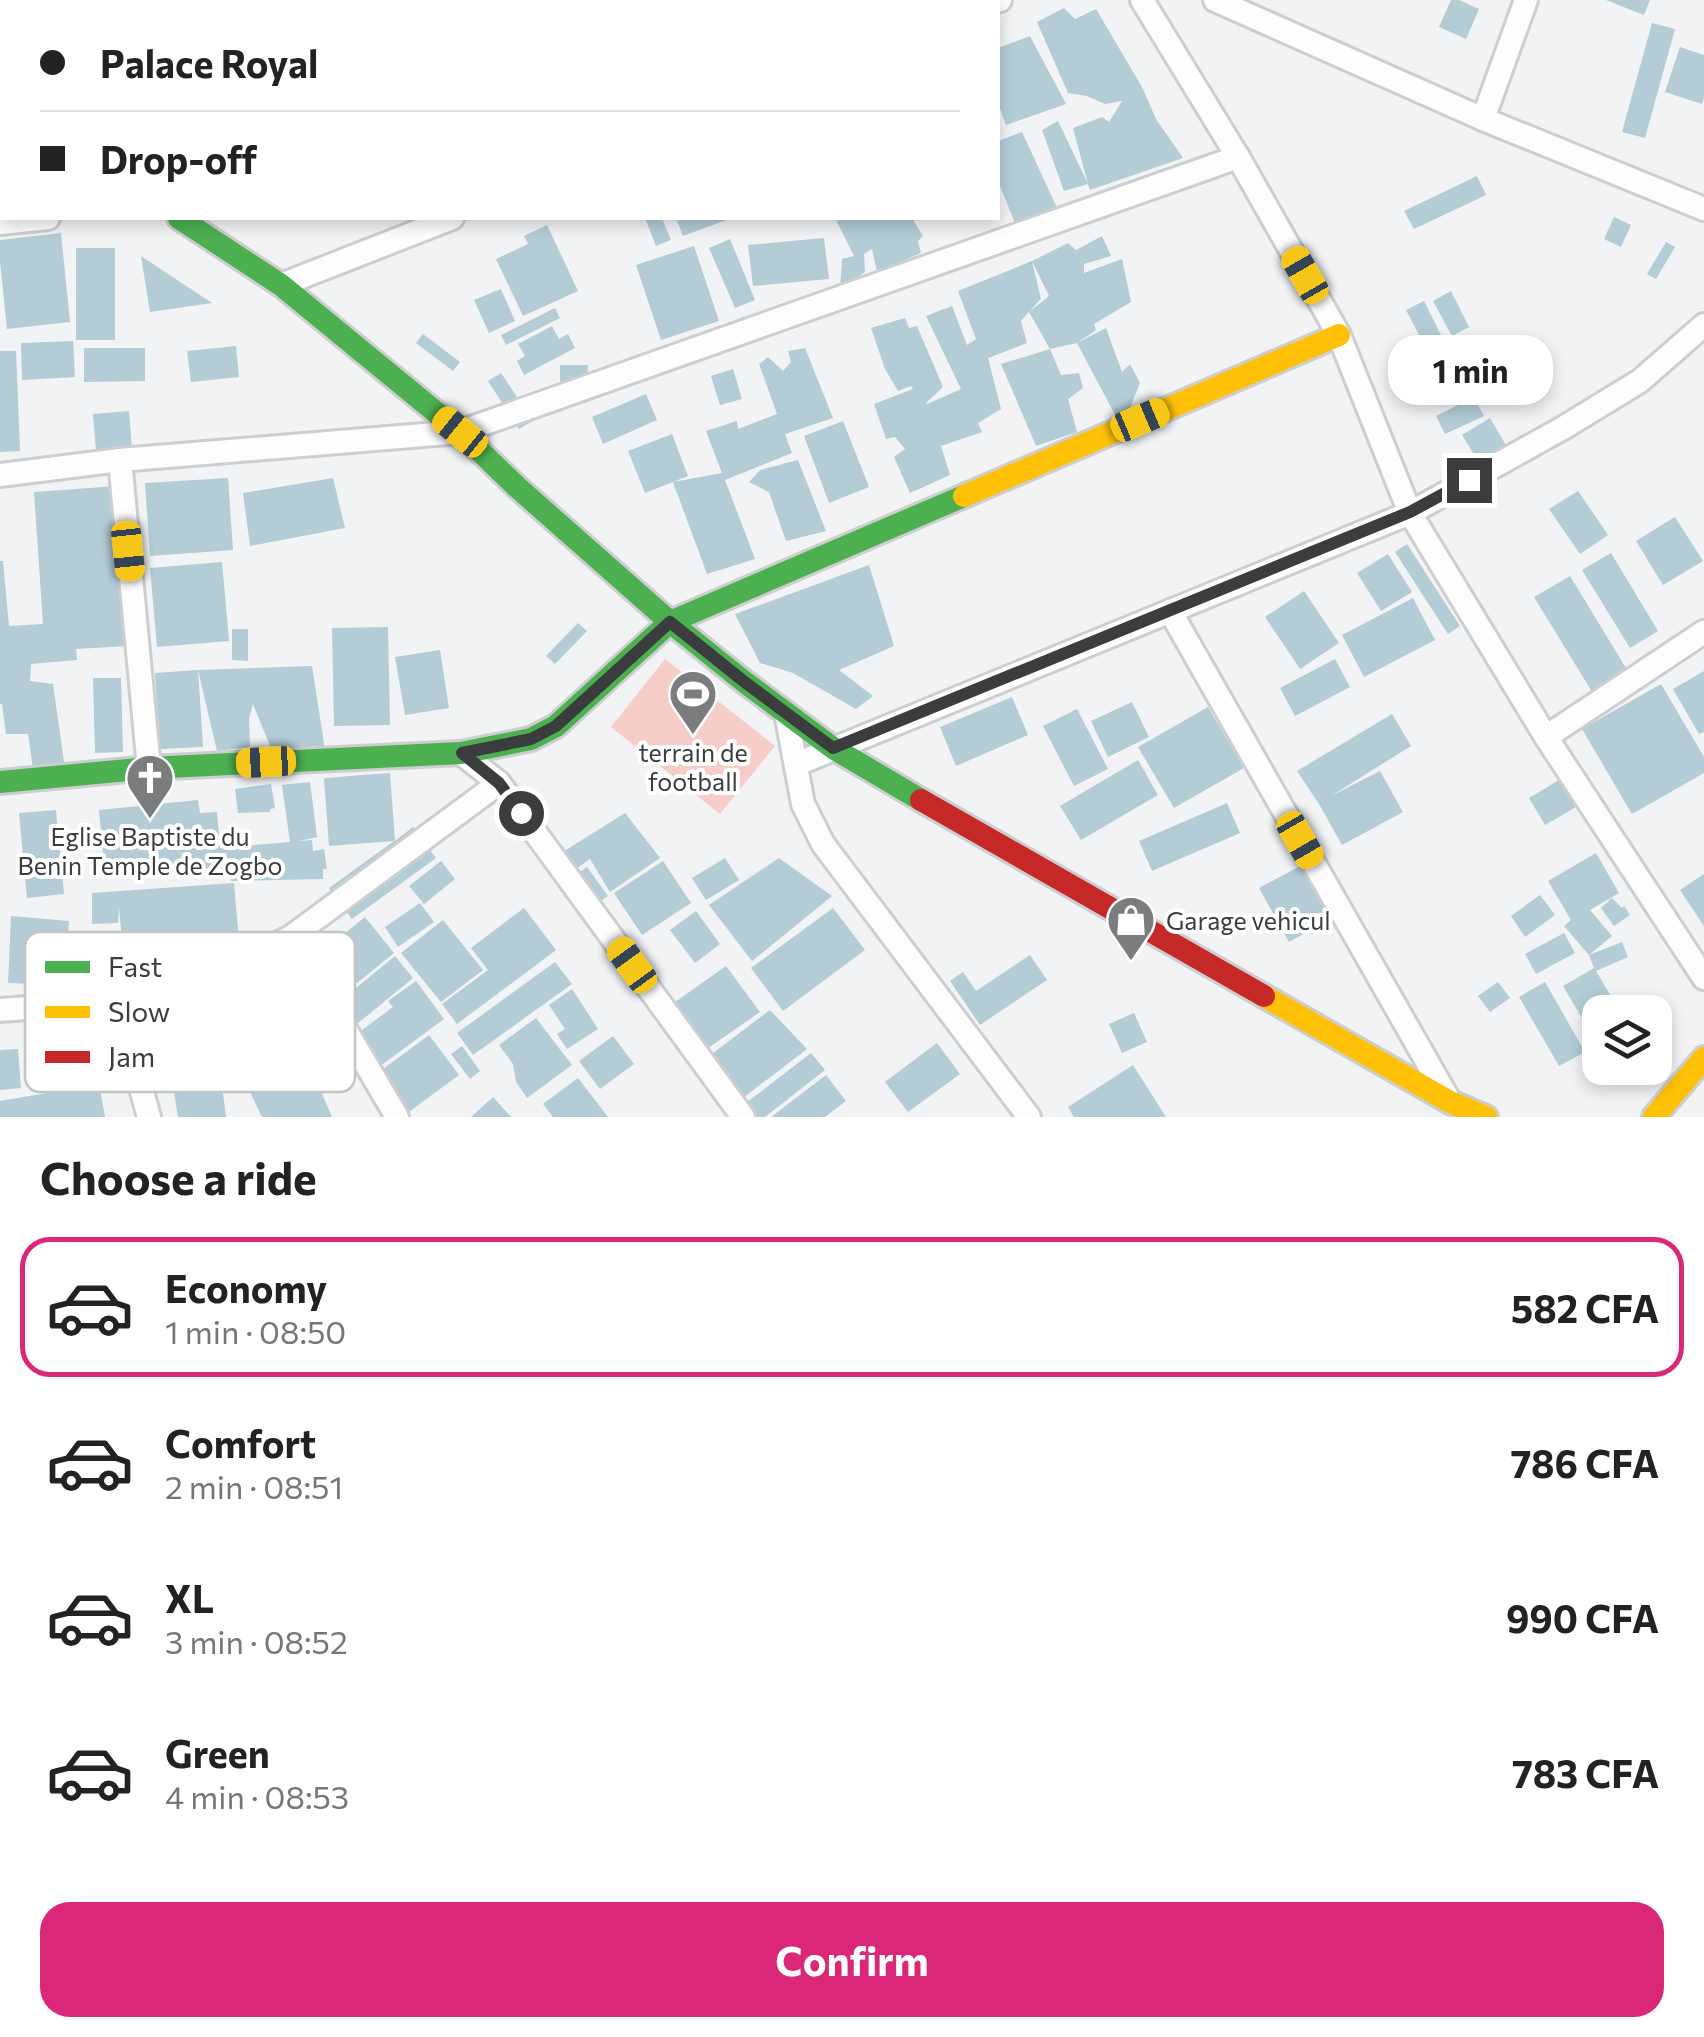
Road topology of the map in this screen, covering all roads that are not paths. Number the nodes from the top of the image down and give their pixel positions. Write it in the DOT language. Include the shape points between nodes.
graph roads {
  1 [pos="1142,0"];
  2 [pos="1216,0"];
  3 [pos="1526,0"];
  4 [pos="1483,120"];
  5 [pos="1238,157"];
  6 [pos="1704,208"];
  7 [pos="29,220"];
  8 [pos="182,220"];
  9 [pos="447,220"];
  10 [pos="0,223"];
  11 [pos="281,286"];
  12 [pos="1704,325"];
  13 [pos="1339,335"];
  14 [pos="460,432"];
  15 [pos="120,460"];
  16 [pos="0,474"];
  17 [pos="1410,512"];
  18 [pos="1170,612"];
  19 [pos="670,622"];
  20 [pos="1704,632"];
  21 [pos="786,713"];
  22 [pos="1546,738"];
  23 [pos="833,748"];
  24 [pos="462,753"];
  25 [pos="797,764"];
  26 [pos="148,768"];
  27 [pos="0,782"];
  28 [pos="499,783"];
  29 [pos="296,932"];
  30 [pos="1704,978"];
  31 [pos="25,1008"];
  32 [pos="0,1010"];
  33 [pos="355,1045"];
  34 [pos="1704,1058"];
  35 [pos="141,1092"];
  36 [pos="1450,1102"];
  37 [pos="148,1117"];
  38 [pos="397,1117"];
  39 [pos="743,1117"];
  40 [pos="1029,1117"];
  41 [pos="1486,1117"];
  42 [pos="1654,1117"];
  1 -- 5 [label="street"];
  2 -- 4 [label="street"];
  3 -- 4 [label="street"];
  4 -- 6 [label="street"];
  5 -- 13 [label="street"];
  5 -- 14 [label="street"];
  7 -- 10 [label="street"];
  8 -- 11 [label="street"];
  9 -- 11 [label="street"];
  11 -- 14 [label="street"];
  12 -- 17 [label="street" via="1640,381"];
  13 -- 17 [label="street"];
  13 -- 19 [label="street"];
  14 -- 15 [label="street"];
  14 -- 19 [label="street"];
  15 -- 16 [label="street"];
  15 -- 26 [label="street"];
  17 -- 18 [label="street"];
  17 -- 22 [label="street"];
  18 -- 23 [label="street"];
  18 -- 36 [label="street"];
  19 -- 21 [label="street"];
  19 -- 24 [label="street" via="556,726 531,739"];
  20 -- 22 [label="street"];
  21 -- 23 [label="street"];
  21 -- 25 [label="street"];
  22 -- 30 [label="street"];
  23 -- 25 [label="street"];
  23 -- 36 [label="street"];
  24 -- 26 [label="street"];
  24 -- 28 [label="street"];
  25 -- 40 [label="street" via="803,804 822,844"];
  26 -- 27 [label="street"];
  28 -- 29 [label="street"];
  28 -- 39 [label="street"];
  31 -- 32 [label="street"];
  33 -- 38 [label="street"];
  34 -- 42 [label="street"];
  35 -- 37 [label="street"];
  36 -- 41 [label="street"];
}
